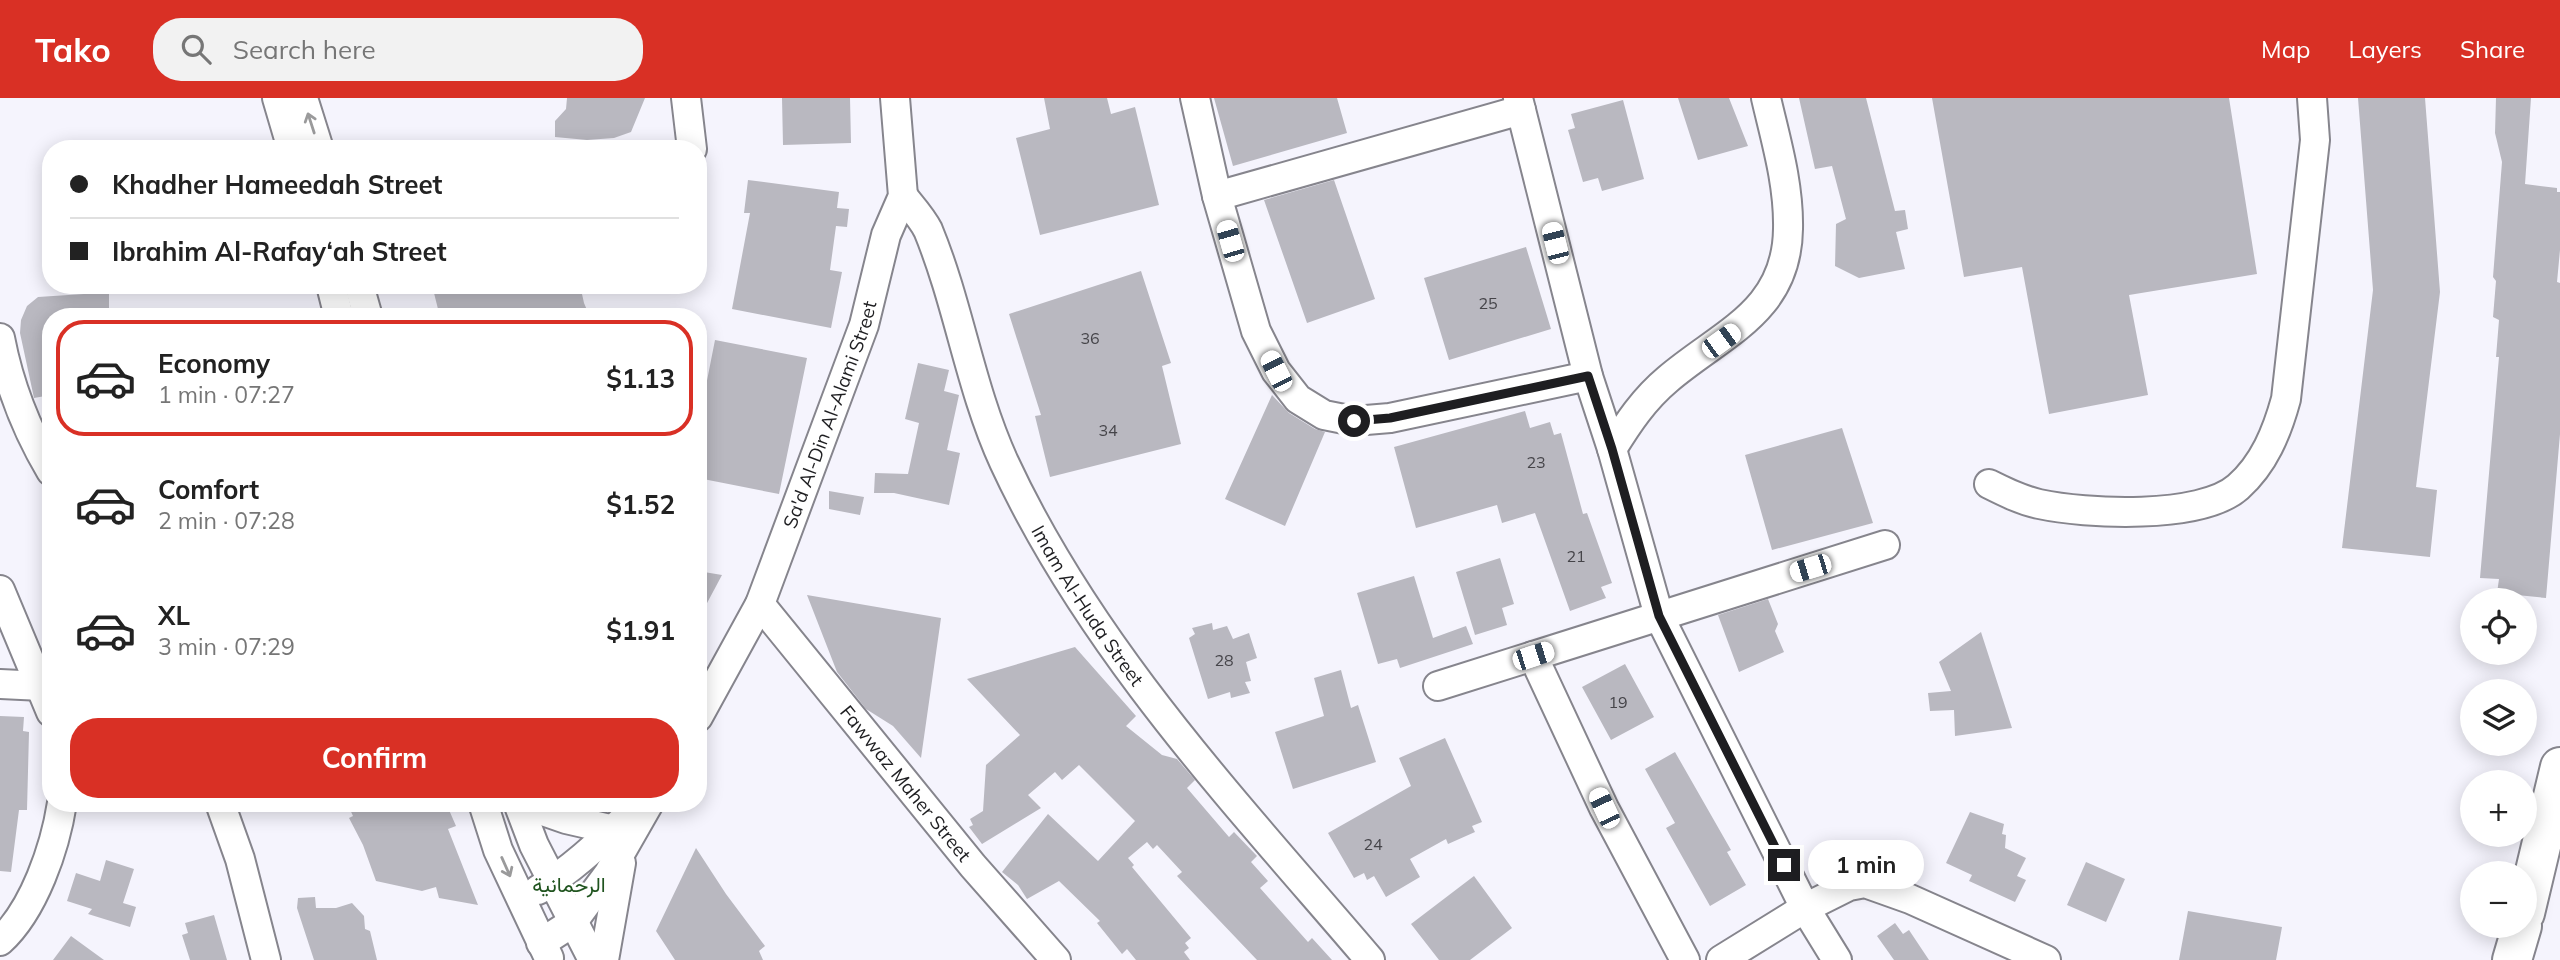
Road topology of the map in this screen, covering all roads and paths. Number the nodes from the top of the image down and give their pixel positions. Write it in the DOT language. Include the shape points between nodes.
graph roads {
  1 [pos="276,98"];
  2 [pos="303,98"];
  3 [pos="686,98"];
  4 [pos="895,98"];
  5 [pos="1195,98"];
  6 [pos="1766,98"];
  7 [pos="2312,98"];
  8 [pos="1519,104"];
  9 [pos="289,140"];
  10 [pos="316,140"];
  11 [pos="691,140"];
  12 [pos="904,195"];
  13 [pos="1217,196"];
  14 [pos="0,338"];
  15 [pos="1588,376"];
  16 [pos="1612,449"];
  17 [pos="42,456"];
  18 [pos="1989,484"];
  19 [pos="1885,545"];
  20 [pos="0,590"];
  21 [pos="760,604"];
  22 [pos="1659,616"];
  23 [pos="1533,656"];
  24 [pos="0,684"];
  25 [pos="1437,686"];
  26 [pos="42,690"];
  27 [pos="42,698"];
  28 [pos="707,701"];
  29 [pos="2560,767"];
  30 [pos="61,812"];
  31 [pos="223,812"];
  32 [pos="486,812"];
  33 [pos="523,812"];
  34 [pos="547,812"];
  35 [pos="634,812"];
  36 [pos="642,812"];
  37 [pos="619,839"];
  38 [pos="2537,863"];
  39 [pos="552,882"];
  40 [pos="521,900"];
  41 [pos="1805,908"];
  42 [pos="572,923"];
  43 [pos="2518,938"];
  44 [pos="0,941"];
  45 [pos="546,952"];
  46 [pos="266,960"];
  47 [pos="593,960"];
  48 [pos="604,960"];
  49 [pos="1056,960"];
  50 [pos="1370,960"];
  51 [pos="1685,960"];
  52 [pos="1721,960"];
  53 [pos="1837,960"];
  54 [pos="2046,960"];
  55 [pos="2512,960"];
  1 -- 9 [label="street"];
  10 -- 2 [label="street, one-way"];
  3 -- 11 [label="street"];
  4 -- 12 [label="street, Sa'd Al-Din Al-Alami Street"];
  5 -- 13 [label="street"];
  6 -- 16 [label="street" via="1785,182 1788,231 1780,274 1765,302 1734,331 1668,378 1637,409"];
  7 -- 18 [label="street" via="2315,140 2286,399 2259,464 2221,499 2152,512 2039,504"];
  8 -- 13 [label="street"];
  8 -- 15 [label="street"];
  12 -- 21 [label="street, Sa'd Al-Din Al-Alami Street" via="886,236 860,337"];
  12 -- 50 [label="street, Imam Al-Huda Street" via="927,228 1004,462 1057,562 1183,741"];
  13 -- 15 [label="street" via="1256,331 1276,371 1298,399 1324,415 1354,421 1390,418"];
  14 -- 17 [label="street" via="18,404"];
  15 -- 16 [label="street"];
  16 -- 22 [label="street"];
  19 -- 22 [label="street"];
  20 -- 26 [label="street"];
  21 -- 28 [label="street, Sa'd Al-Din Al-Alami Street"];
  21 -- 49 [label="street, Fawwaz Maher Street" via="973,866"];
  22 -- 23 [label="street"];
  22 -- 41 [label="street"];
  23 -- 25 [label="street"];
  23 -- 51 [label="street" via="1604,808"];
  24 -- 27 [label="street"];
  29 -- 38 [label="highway"];
  30 -- 44 [label="street" via="42,877 12,930"];
  31 -- 46 [label="street"];
  32 -- 40 [label="street, one-way"];
  33 -- 39 [label="street"];
  34 -- 37 [label="street"];
  35 -- 37 [label="street"];
  36 -- 37 [label="street"];
  37 -- 39 [label="street"];
  37 -- 42 [label="street" via="609,873"];
  37 -- 48 [label="street"];
  39 -- 40 [label="street"];
  39 -- 42 [label="street"];
  40 -- 45 [label="street"];
  41 -- 52 [label="street"];
  41 -- 53 [label="street"];
  41 -- 54 [label="street" via="1865,883"];
  42 -- 45 [label="street"];
  42 -- 47 [label="street"];
  43 -- 55 [label="highway"];
}
